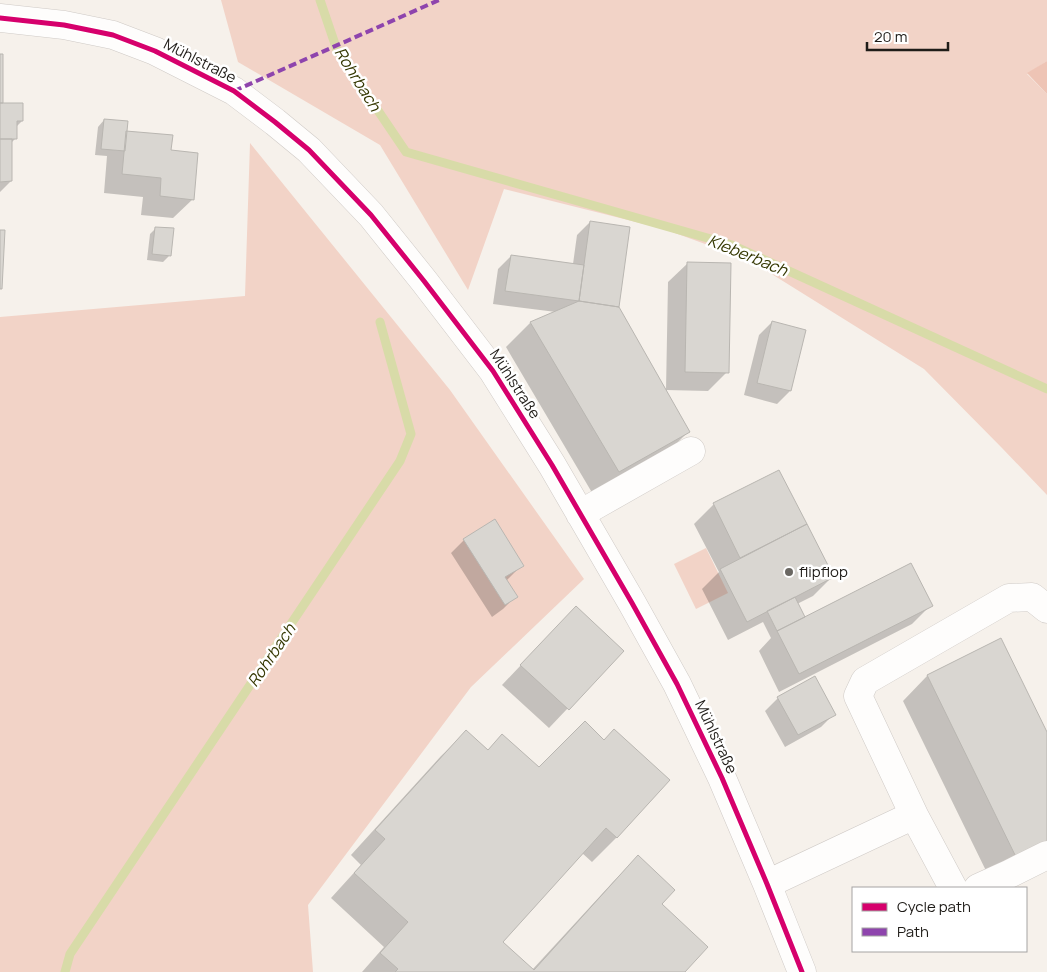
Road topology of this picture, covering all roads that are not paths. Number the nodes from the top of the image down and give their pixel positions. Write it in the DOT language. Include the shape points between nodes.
graph roads {
  1 [pos="0,18"];
  2 [pos="691,451"];
  3 [pos="580,514"];
  4 [pos="1047,609"];
  5 [pos="914,815"];
  6 [pos="1047,855"];
  7 [pos="767,884"];
  8 [pos="952,887"];
  9 [pos="980,887"];
  10 [pos="802,972"];
  1 -- 3 [label="street, Mühlstraße" via="64,25 113,35 155,51 234,91 309,150 371,215 493,371"];
  2 -- 3 [label="street"];
  3 -- 7 [label="street, Mühlstraße" via="677,684"];
  4 -- 5 [label="street" via="1032,597 1009,598 865,681 858,696"];
  5 -- 7 [label="street"];
  5 -- 8 [label="street"];
  6 -- 9 [label="street"];
  7 -- 10 [label="street, Mühlstraße"];
}
